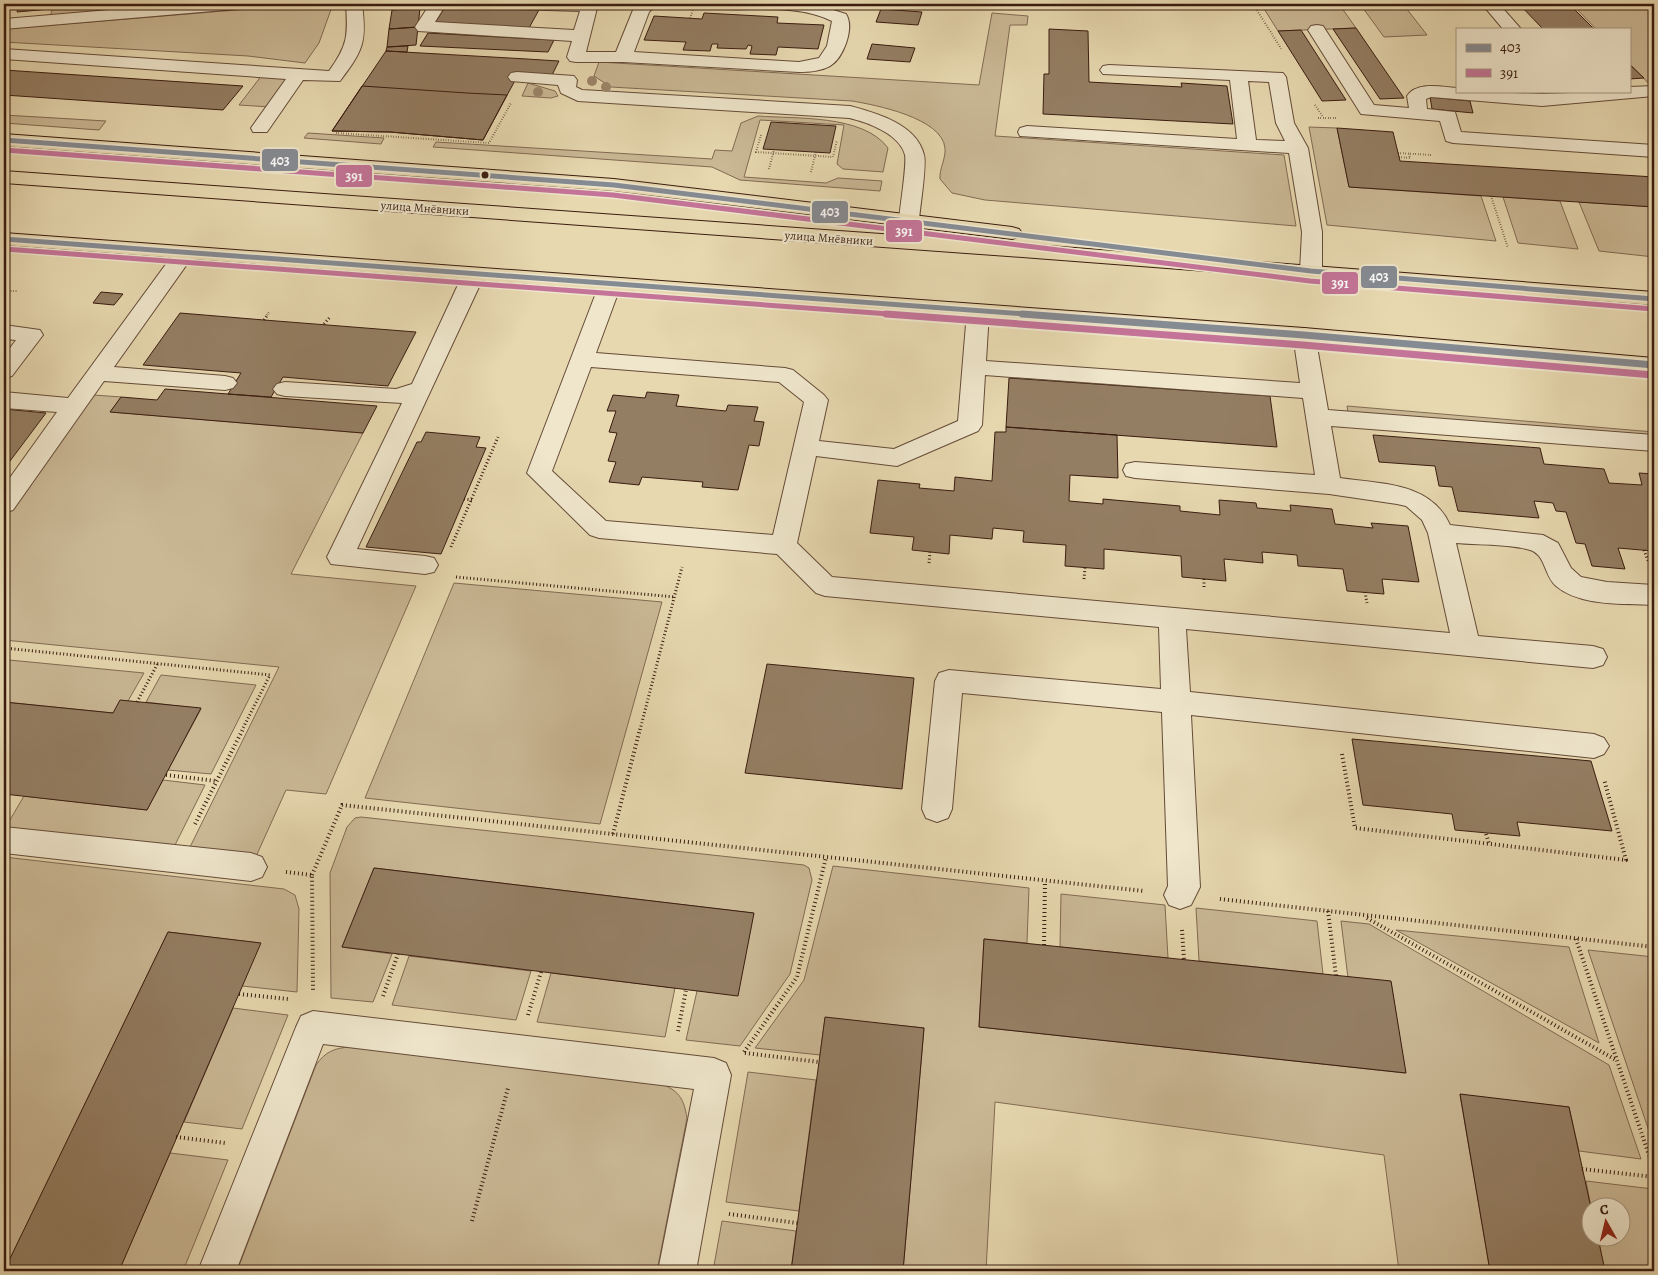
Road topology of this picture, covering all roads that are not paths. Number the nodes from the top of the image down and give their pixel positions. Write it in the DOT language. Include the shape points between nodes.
graph roads {
  1 [pos="236,4"];
  2 [pos="354,4"];
  3 [pos="438,4"];
  4 [pos="515,4"];
  5 [pos="649,4"];
  6 [pos="725,4"];
  7 [pos="1490,4"];
  8 [pos="590,5"];
  9 [pos="4,24"];
  10 [pos="1513,28"];
  11 [pos="1316,30"];
  12 [pos="583,36"];
  13 [pos="4,54"];
  14 [pos="576,57"];
  15 [pos="623,57"];
  16 [pos="1109,70"];
  17 [pos="298,75"];
  18 [pos="1238,76"];
  19 [pos="520,78"];
  20 [pos="568,80"];
  21 [pos="1654,91"];
  22 [pos="1628,92"];
  23 [pos="1630,92"];
  24 [pos="1577,94"];
  25 [pos="1419,114"];
  26 [pos="260,128"];
  27 [pos="1027,132"];
  28 [pos="4,140"];
  29 [pos="1247,144"];
  30 [pos="1298,148"];
  31 [pos="1654,151"];
  32 [pos="4,177"];
  33 [pos="909,220"];
  34 [pos="4,239"];
  35 [pos="184,253"];
  36 [pos="1311,271"];
  37 [pos="474,274"];
  38 [pos="610,285"];
  39 [pos="1654,299"];
  40 [pos="978,312"];
  41 [pos="4,332"];
  42 [pos="1304,335"];
  43 [pos="582,359"];
  44 [pos="1652,365"];
  45 [pos="975,367"];
  46 [pos="4,371"];
  47 [pos="100,373"];
  48 [pos="225,383"];
  49 [pos="285,389"];
  50 [pos="422,389"];
  51 [pos="1314,390"];
  52 [pos="4,400"];
  53 [pos="76,406"];
  54 [pos="1318,417"];
  55 [pos="1654,443"];
  56 [pos="805,447"];
  57 [pos="1134,470"];
  58 [pos="1329,486"];
  59 [pos="4,504"];
  60 [pos="1441,533"];
  61 [pos="784,545"];
  62 [pos="425,565"];
  63 [pos="1654,595"];
  64 [pos="1172,618"];
  65 [pos="1466,645"];
  66 [pos="1593,657"];
  67 [pos="1176,702"];
  68 [pos="1594,746"];
  69 [pos="937,808"];
  70 [pos="4,840"];
  71 [pos="251,867"];
  72 [pos="1180,895"];
  73 [pos="217,1271"];
  74 [pos="677,1271"];
  1 -- 9 [label="lane"];
  2 -- 17 [label="lane" via="358,35 349,56 334,77"];
  3 -- 12 [label="lane" via="424,27"];
  4 -- 8 [label="lane"];
  5 -- 15 [label="lane" via="641,10"];
  6 -- 15 [label="lane" via="813,8 832,13 840,18 842,25 833,54 822,64 799,67"];
  7 -- 10 [label="lane"];
  8 -- 12 [label="lane"];
  11 -- 25 [label="lane" via="1368,110"];
  12 -- 14 [label="lane"];
  13 -- 17 [label="lane"];
  14 -- 15 [label="lane"];
  14 -- 20 [label="lane"];
  16 -- 18 [label="lane"];
  17 -- 26 [label="lane"];
  18 -- 29 [label="lane"];
  18 -- 30 [label="lane" via="1277,77 1285,123"];
  19 -- 20 [label="lane"];
  20 -- 33 [label="lane" via="566,89 578,95 826,109 862,115 883,123 902,135 915,155"];
  21 -- 23 [label="lane"];
  22 -- 24 [label="lane"];
  24 -- 25 [label="lane" via="1542,100 1429,91 1416,96"];
  25 -- 31 [label="lane" via="1448,116 1453,137"];
  27 -- 29 [label="lane"];
  28 -- 33 [label="main road" via="633,187"];
  29 -- 30 [label="lane"];
  30 -- 36 [label="lane" via="1312,232"];
  32 -- 36 [label="main road, улица Мнёвники"];
  33 -- 36 [label="main road"];
  34 -- 35 [label="main road"];
  35 -- 37 [label="main road"];
  35 -- 47 [label="lane"];
  36 -- 39 [label="main road, улица Мнёвники"];
  37 -- 38 [label="main road"];
  37 -- 50 [label="lane"];
  38 -- 40 [label="main road"];
  38 -- 43 [label="lane"];
  40 -- 42 [label="main road"];
  40 -- 45 [label="lane"];
  41 -- 46 [label="lane" via="32,335"];
  42 -- 44 [label="main road"];
  42 -- 51 [label="lane"];
  43 -- 56 [label="lane" via="785,374 816,400"];
  43 -- 61 [label="lane" via="539,473 599,529"];
  45 -- 51 [label="lane"];
  45 -- 56 [label="lane" via="970,425 897,458"];
  47 -- 48 [label="lane"];
  47 -- 53 [label="lane"];
  49 -- 50 [label="lane" via="398,398"];
  50 -- 62 [label="lane" via="340,557"];
  51 -- 54 [label="lane"];
  52 -- 53 [label="lane"];
  53 -- 59 [label="lane"];
  54 -- 55 [label="lane"];
  54 -- 58 [label="lane"];
  56 -- 61 [label="lane"];
  57 -- 58 [label="lane"];
  58 -- 60 [label="lane" via="1380,491 1414,500 1433,515"];
  60 -- 63 [label="lane" via="1534,541 1550,550 1563,576 1581,588"];
  60 -- 65 [label="lane"];
  61 -- 64 [label="lane" via="825,586"];
  64 -- 65 [label="lane"];
  64 -- 67 [label="lane"];
  65 -- 66 [label="lane"];
  67 -- 68 [label="lane"];
  67 -- 69 [label="lane" via="949,681"];
  67 -- 72 [label="lane" via="1184,887"];
  70 -- 71 [label="lane"];
  73 -- 74 [label="lane" via="313,1027 714,1075"];
}
